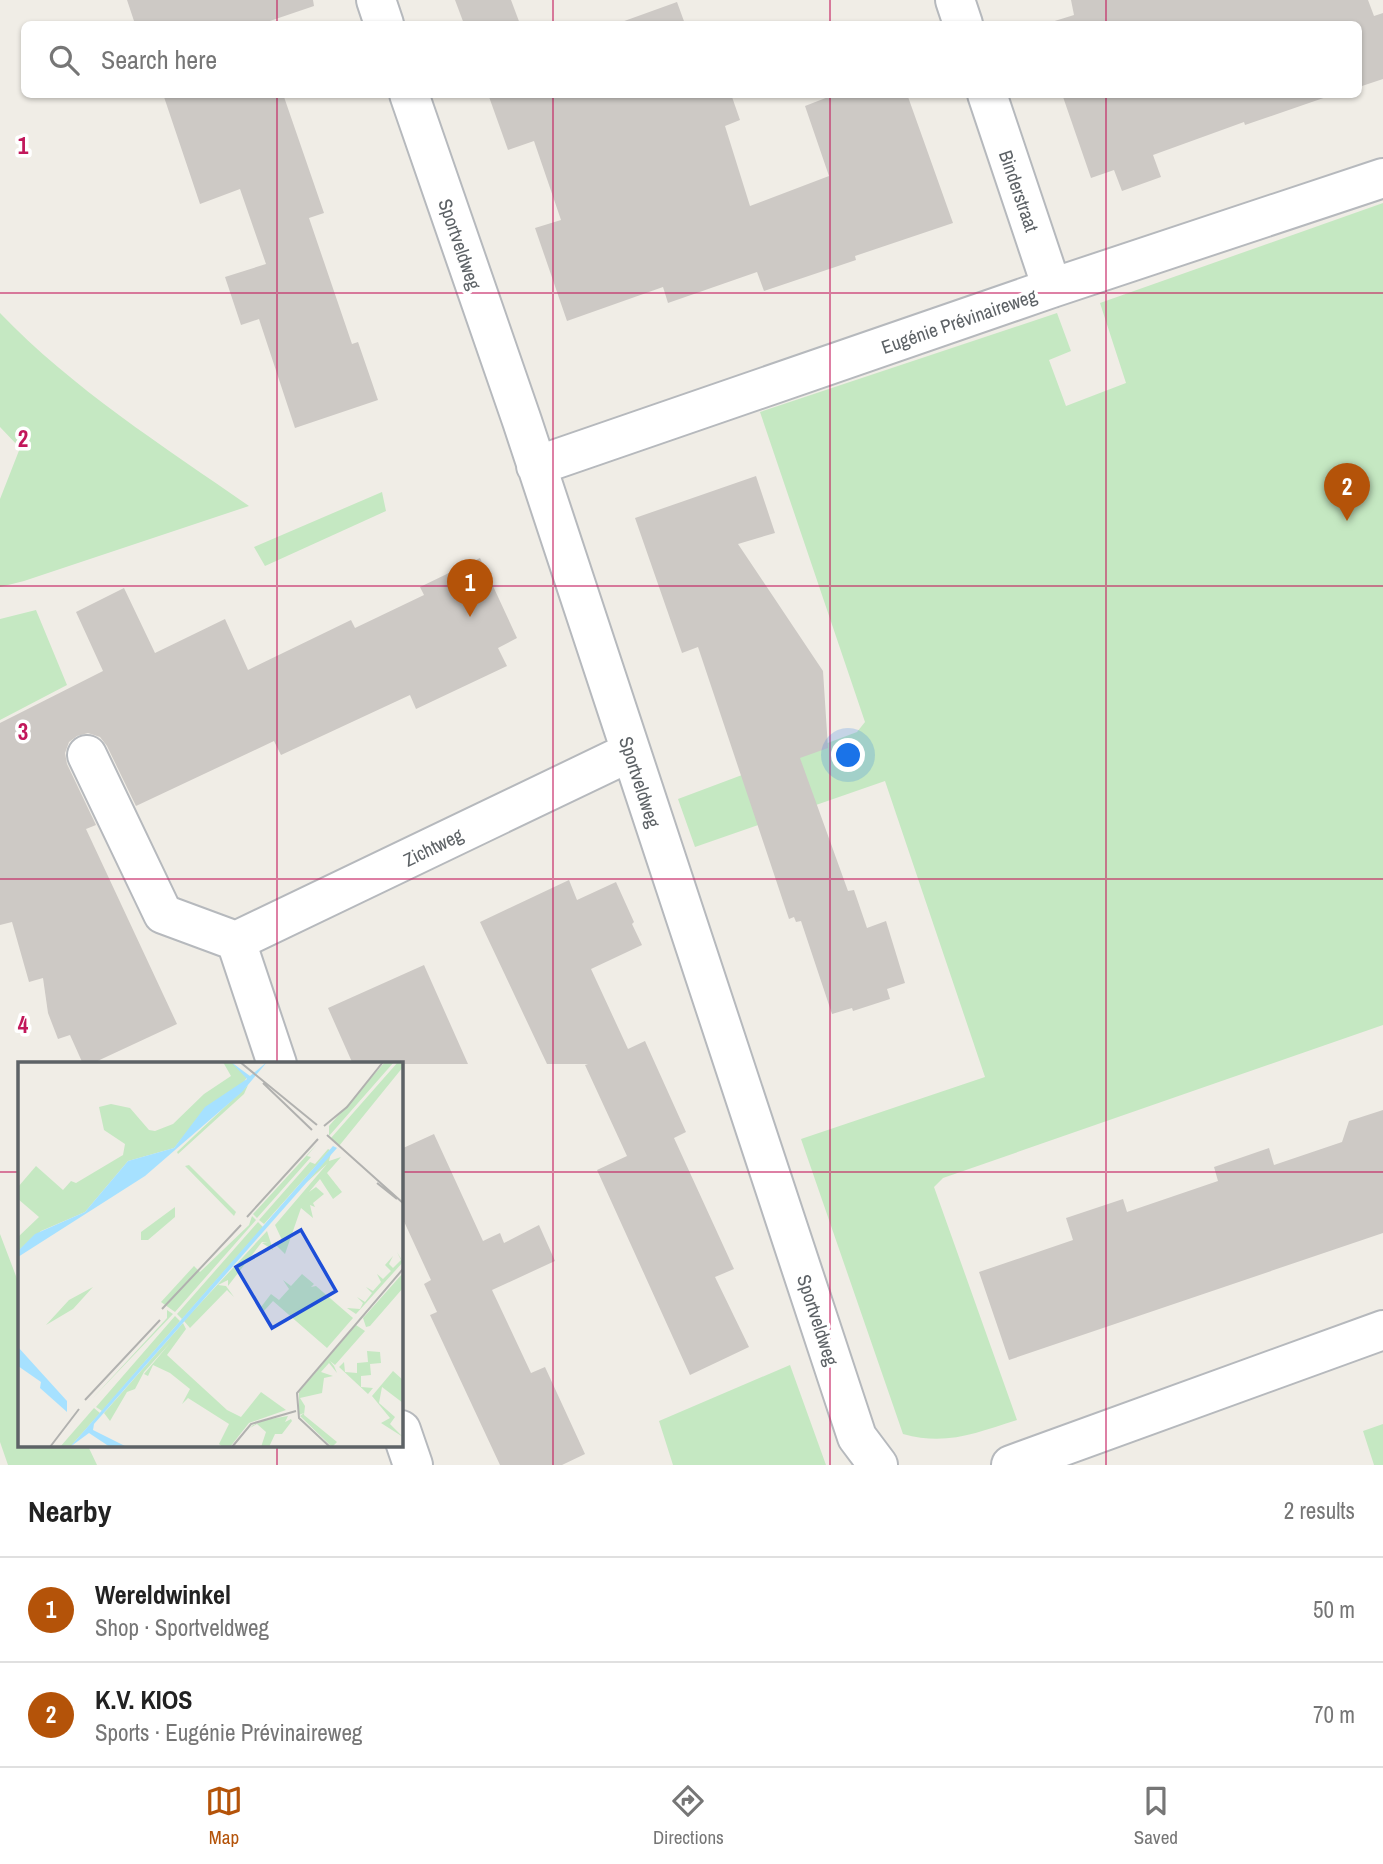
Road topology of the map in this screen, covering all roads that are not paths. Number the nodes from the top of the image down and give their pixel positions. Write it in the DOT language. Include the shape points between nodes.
graph roads {
  1 [pos="376,0"];
  2 [pos="955,0"];
  3 [pos="383,21"];
  4 [pos="962,21"];
  5 [pos="410,98"];
  6 [pos="988,98"];
  7 [pos="1383,178"];
  8 [pos="1052,288"];
  9 [pos="536,466"];
  10 [pos="629,752"];
  11 [pos="88,755"];
  12 [pos="236,941"];
  13 [pos="276,1062"];
  14 [pos="1383,1330"];
  15 [pos="402,1433"];
  16 [pos="413,1465"];
  17 [pos="878,1465"];
  18 [pos="1011,1465"];
  1 -- 3 [label="street"];
  2 -- 4 [label="street"];
  5 -- 9 [label="street, Sportveldweg"];
  6 -- 8 [label="street, Binderstraat"];
  7 -- 8 [label="street, Eugénie Prévinaireweg"];
  8 -- 9 [label="street, Eugénie Prévinaireweg"];
  9 -- 10 [label="street, Sportveldweg"];
  10 -- 12 [label="street, Zichtweg"];
  10 -- 17 [label="street, Sportveldweg" via="857,1437"];
  11 -- 12 [label="street" via="163,914"];
  12 -- 13 [label="street"];
  14 -- 18 [label="street"];
  15 -- 16 [label="street"];
}
